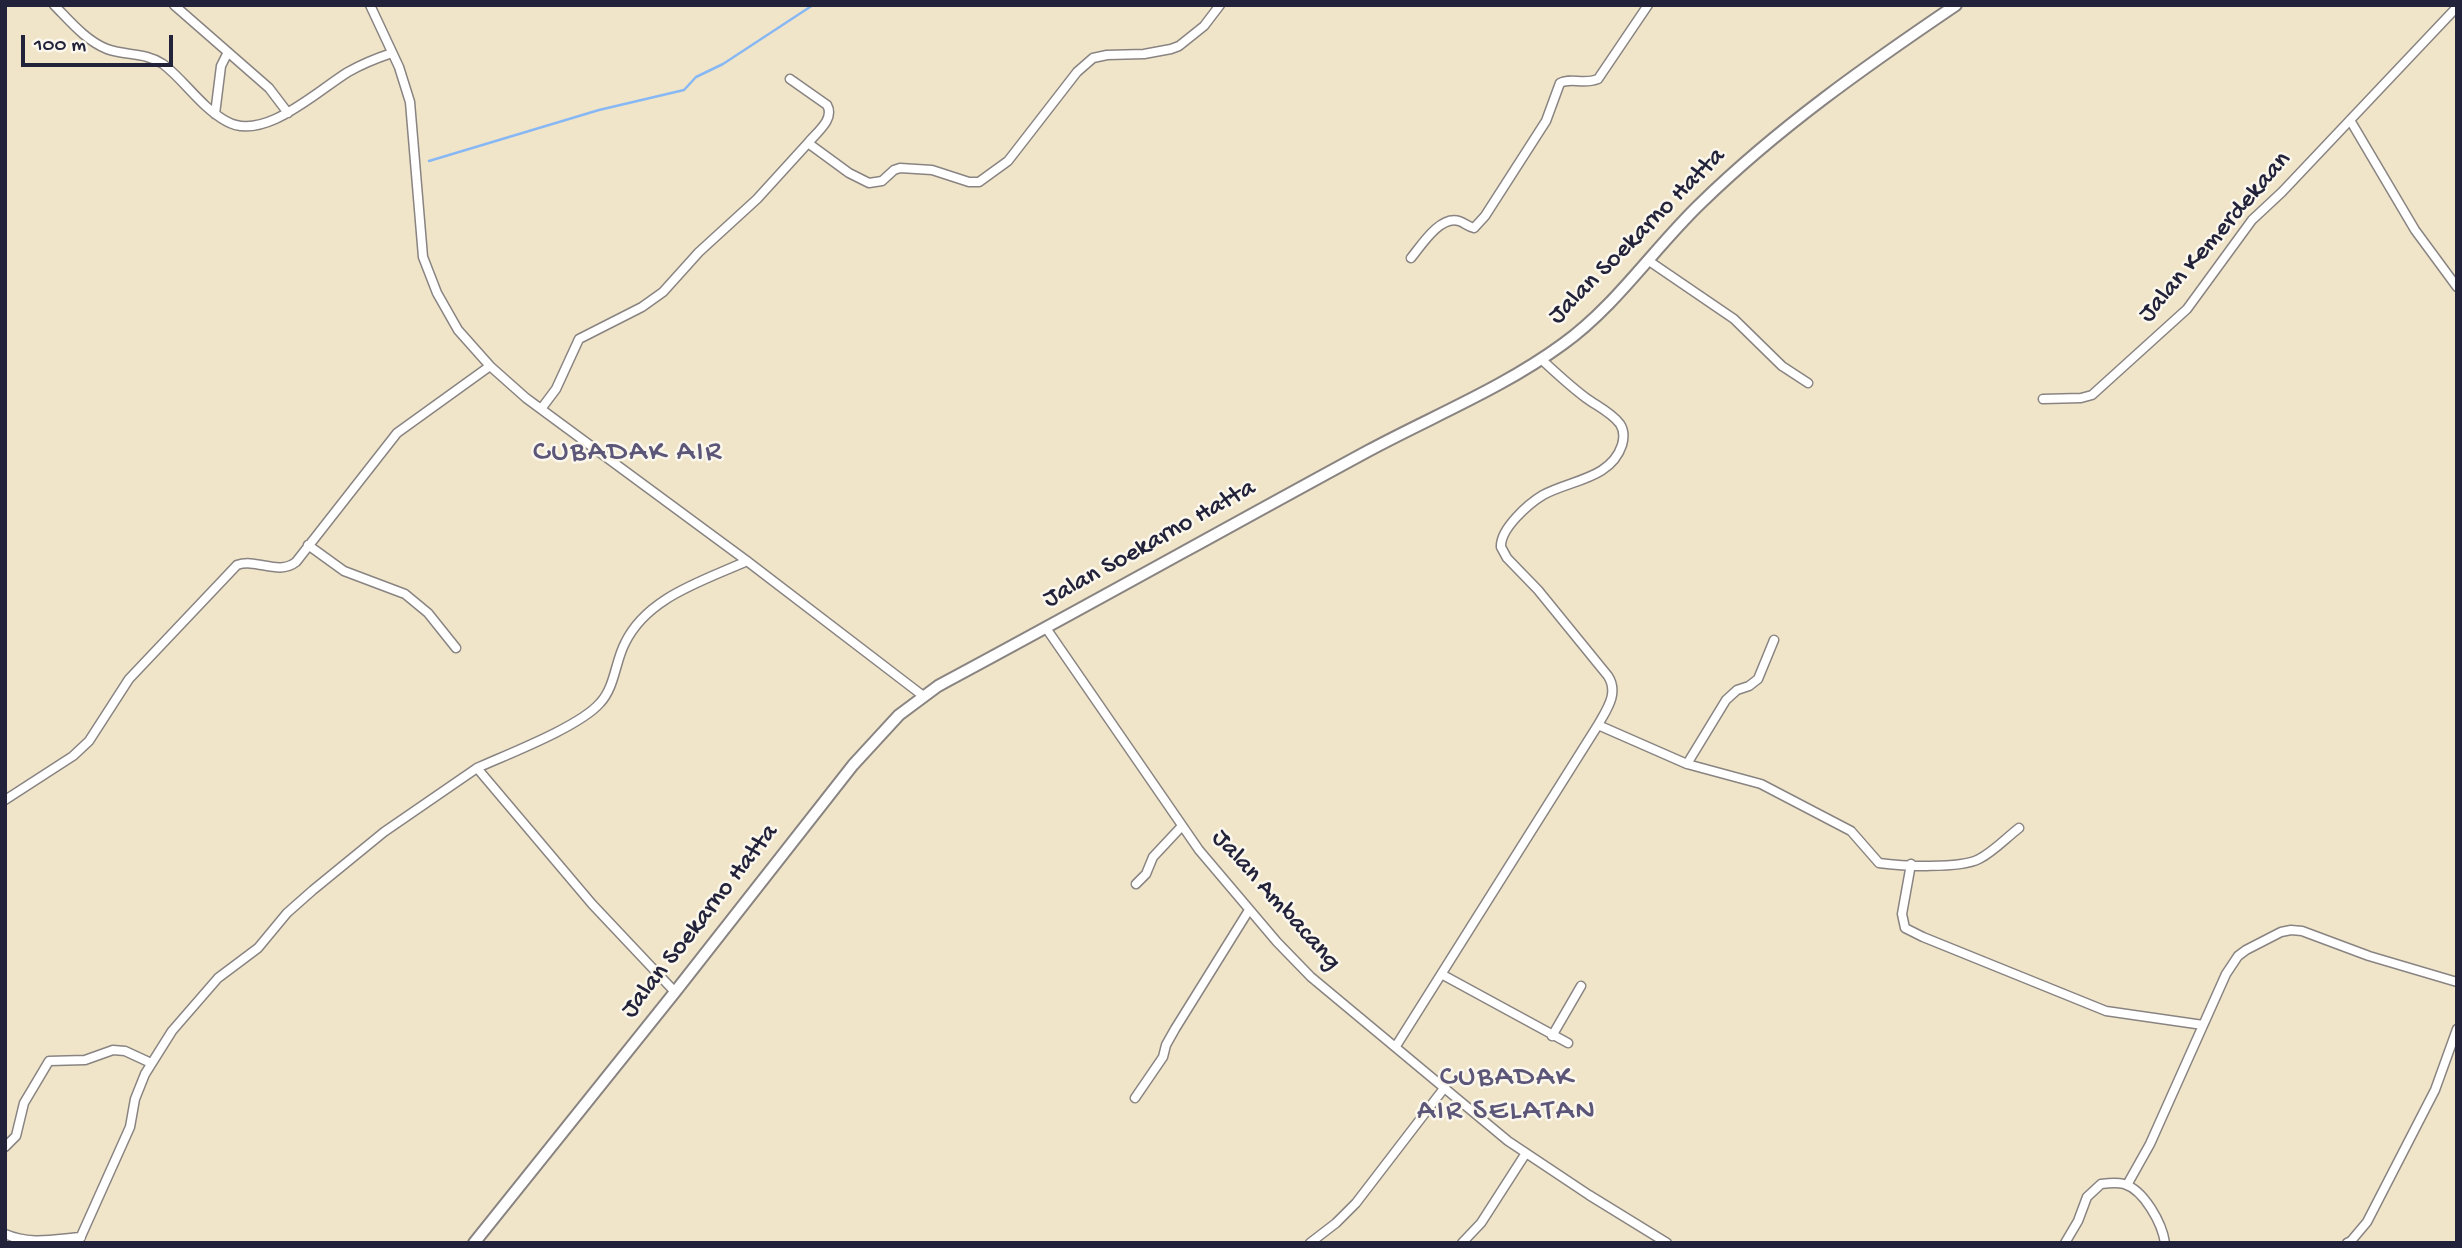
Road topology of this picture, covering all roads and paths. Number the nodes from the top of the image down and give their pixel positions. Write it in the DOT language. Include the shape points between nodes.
graph roads {
  1 [pos="54,5"];
  2 [pos="174,5"];
  3 [pos="370,5"];
  4 [pos="1220,5"];
  5 [pos="1648,5"];
  6 [pos="1955,5"];
  7 [pos="2457,7"];
  8 [pos="228,52"];
  9 [pos="392,53"];
  10 [pos="790,79"];
  11 [pos="288,113"];
  12 [pos="215,114"];
  13 [pos="2350,120"];
  14 [pos="808,143"];
  15 [pos="1411,258"];
  16 [pos="1649,261"];
  17 [pos="2457,287"];
  18 [pos="1541,359"];
  19 [pos="490,366"];
  20 [pos="1808,383"];
  21 [pos="2043,399"];
  22 [pos="541,409"];
  23 [pos="308,545"];
  24 [pos="747,561"];
  25 [pos="1046,628"];
  26 [pos="1774,640"];
  27 [pos="456,648"];
  28 [pos="922,695"];
  29 [pos="1598,725"];
  30 [pos="1687,764"];
  31 [pos="477,768"];
  32 [pos="5,800"];
  33 [pos="1182,826"];
  34 [pos="2019,828"];
  35 [pos="1911,864"];
  36 [pos="1136,884"];
  37 [pos="1249,910"];
  38 [pos="1443,975"];
  39 [pos="2457,982"];
  40 [pos="1581,986"];
  41 [pos="675,992"];
  42 [pos="2203,1025"];
  43 [pos="2457,1029"];
  44 [pos="1552,1036"];
  45 [pos="1568,1043"];
  46 [pos="1396,1046"];
  47 [pos="150,1063"];
  48 [pos="1445,1087"];
  49 [pos="1135,1098"];
  50 [pos="5,1147"];
  51 [pos="1526,1153"];
  52 [pos="2127,1185"];
  53 [pos="5,1234"];
  54 [pos="79,1240"];
  55 [pos="474,1243"];
  56 [pos="1310,1243"];
  57 [pos="1462,1243"];
  58 [pos="1667,1243"];
  59 [pos="2064,1243"];
  60 [pos="2165,1243"];
  61 [pos="2347,1243"];
  1 -- 12 [label="street" via="99,46 141,54 164,65"];
  2 -- 8 [label="street"];
  3 -- 9 [label="street"];
  4 -- 14 [label="street" via="1204,26 1171,50 1093,58 1008,161 979,183 932,170 900,169 878,183 869,183"];
  5 -- 15 [label="street" via="1598,79 1560,83 1546,121 1474,228 1447,221"];
  6 -- 16 [label="street, Jalan Soekarno Hatta" via="1774,137 1699,205"];
  7 -- 13 [label="street, Jalan Kemerdekaan"];
  8 -- 11 [label="street"];
  8 -- 12 [label="street" via="221,66"];
  9 -- 11 [label="street" via="349,72"];
  9 -- 19 [label="street" via="410,102 423,257 448,315"];
  10 -- 14 [label="street" via="830,110 830,117"];
  11 -- 12 [label="street" via="249,127 239,127"];
  13 -- 17 [label="street" via="2415,230"];
  13 -- 21 [label="street, Jalan Kemerdekaan" via="2252,220 2187,309 2152,342 2092,395"];
  14 -- 22 [label="street" via="663,292 579,339 556,389"];
  16 -- 18 [label="street, Jalan Soekarno Hatta" via="1580,331"];
  16 -- 20 [label="street" via="1734,319 1782,366"];
  18 -- 25 [label="street, Jalan Soekarno Hatta"];
  18 -- 29 [label="street" via="1612,417 1624,436 1615,458 1601,471 1540,496 1501,540 1507,558 1612,682 1613,694"];
  19 -- 22 [label="street"];
  19 -- 23 [label="street" via="397,433"];
  22 -- 24 [label="street"];
  23 -- 27 [label="street" via="344,571 405,594 428,613"];
  23 -- 32 [label="street" via="290,566 237,565 129,678 89,741"];
  24 -- 28 [label="street"];
  24 -- 31 [label="street" via="667,598 648,612 631,632 610,686 591,712"];
  25 -- 28 [label="street, Jalan Soekarno Hatta"];
  25 -- 33 [label="street, Jalan Ambacang"];
  26 -- 30 [label="street" via="1758,679 1726,700"];
  28 -- 41 [label="street, Jalan Soekarno Hatta" via="853,765"];
  29 -- 30 [label="street"];
  29 -- 38 [label="street"];
  30 -- 35 [label="street" via="1761,784 1840,824 1879,863"];
  31 -- 41 [label="street" via="592,904"];
  31 -- 47 [label="street" via="384,832 287,913 258,948 208,988"];
  33 -- 36 [label="street"];
  33 -- 37 [label="street, Jalan Ambacang"];
  34 -- 35 [label="street" via="1973,862"];
  35 -- 42 [label="street" via="1902,914 1905,928 2106,1011"];
  37 -- 46 [label="street, Jalan Ambacang" via="1311,977"];
  37 -- 49 [label="street"];
  38 -- 44 [label="street"];
  38 -- 46 [label="street"];
  39 -- 42 [label="street" via="2291,930 2238,956"];
  40 -- 44 [label="street"];
  41 -- 55 [label="street, Jalan Soekarno Hatta"];
  42 -- 52 [label="street"];
  43 -- 61 [label="street" via="2435,1090 2367,1222"];
  44 -- 45 [label="street"];
  46 -- 48 [label="street, Jalan Ambacang"];
  47 -- 50 [label="street" via="113,1050 85,1060 50,1061 27,1097 16,1136"];
  47 -- 54 [label="street" via="135,1099 130,1127"];
  48 -- 51 [label="street, Jalan Ambacang"];
  48 -- 56 [label="street" via="1356,1203"];
  51 -- 57 [label="street" via="1481,1223"];
  51 -- 58 [label="street, Jalan Ambacang"];
  52 -- 59 [label="street" via="2101,1184 2094,1189"];
  52 -- 60 [label="street" via="2156,1216"];
  53 -- 54 [label="street" via="26,1241"];
}
